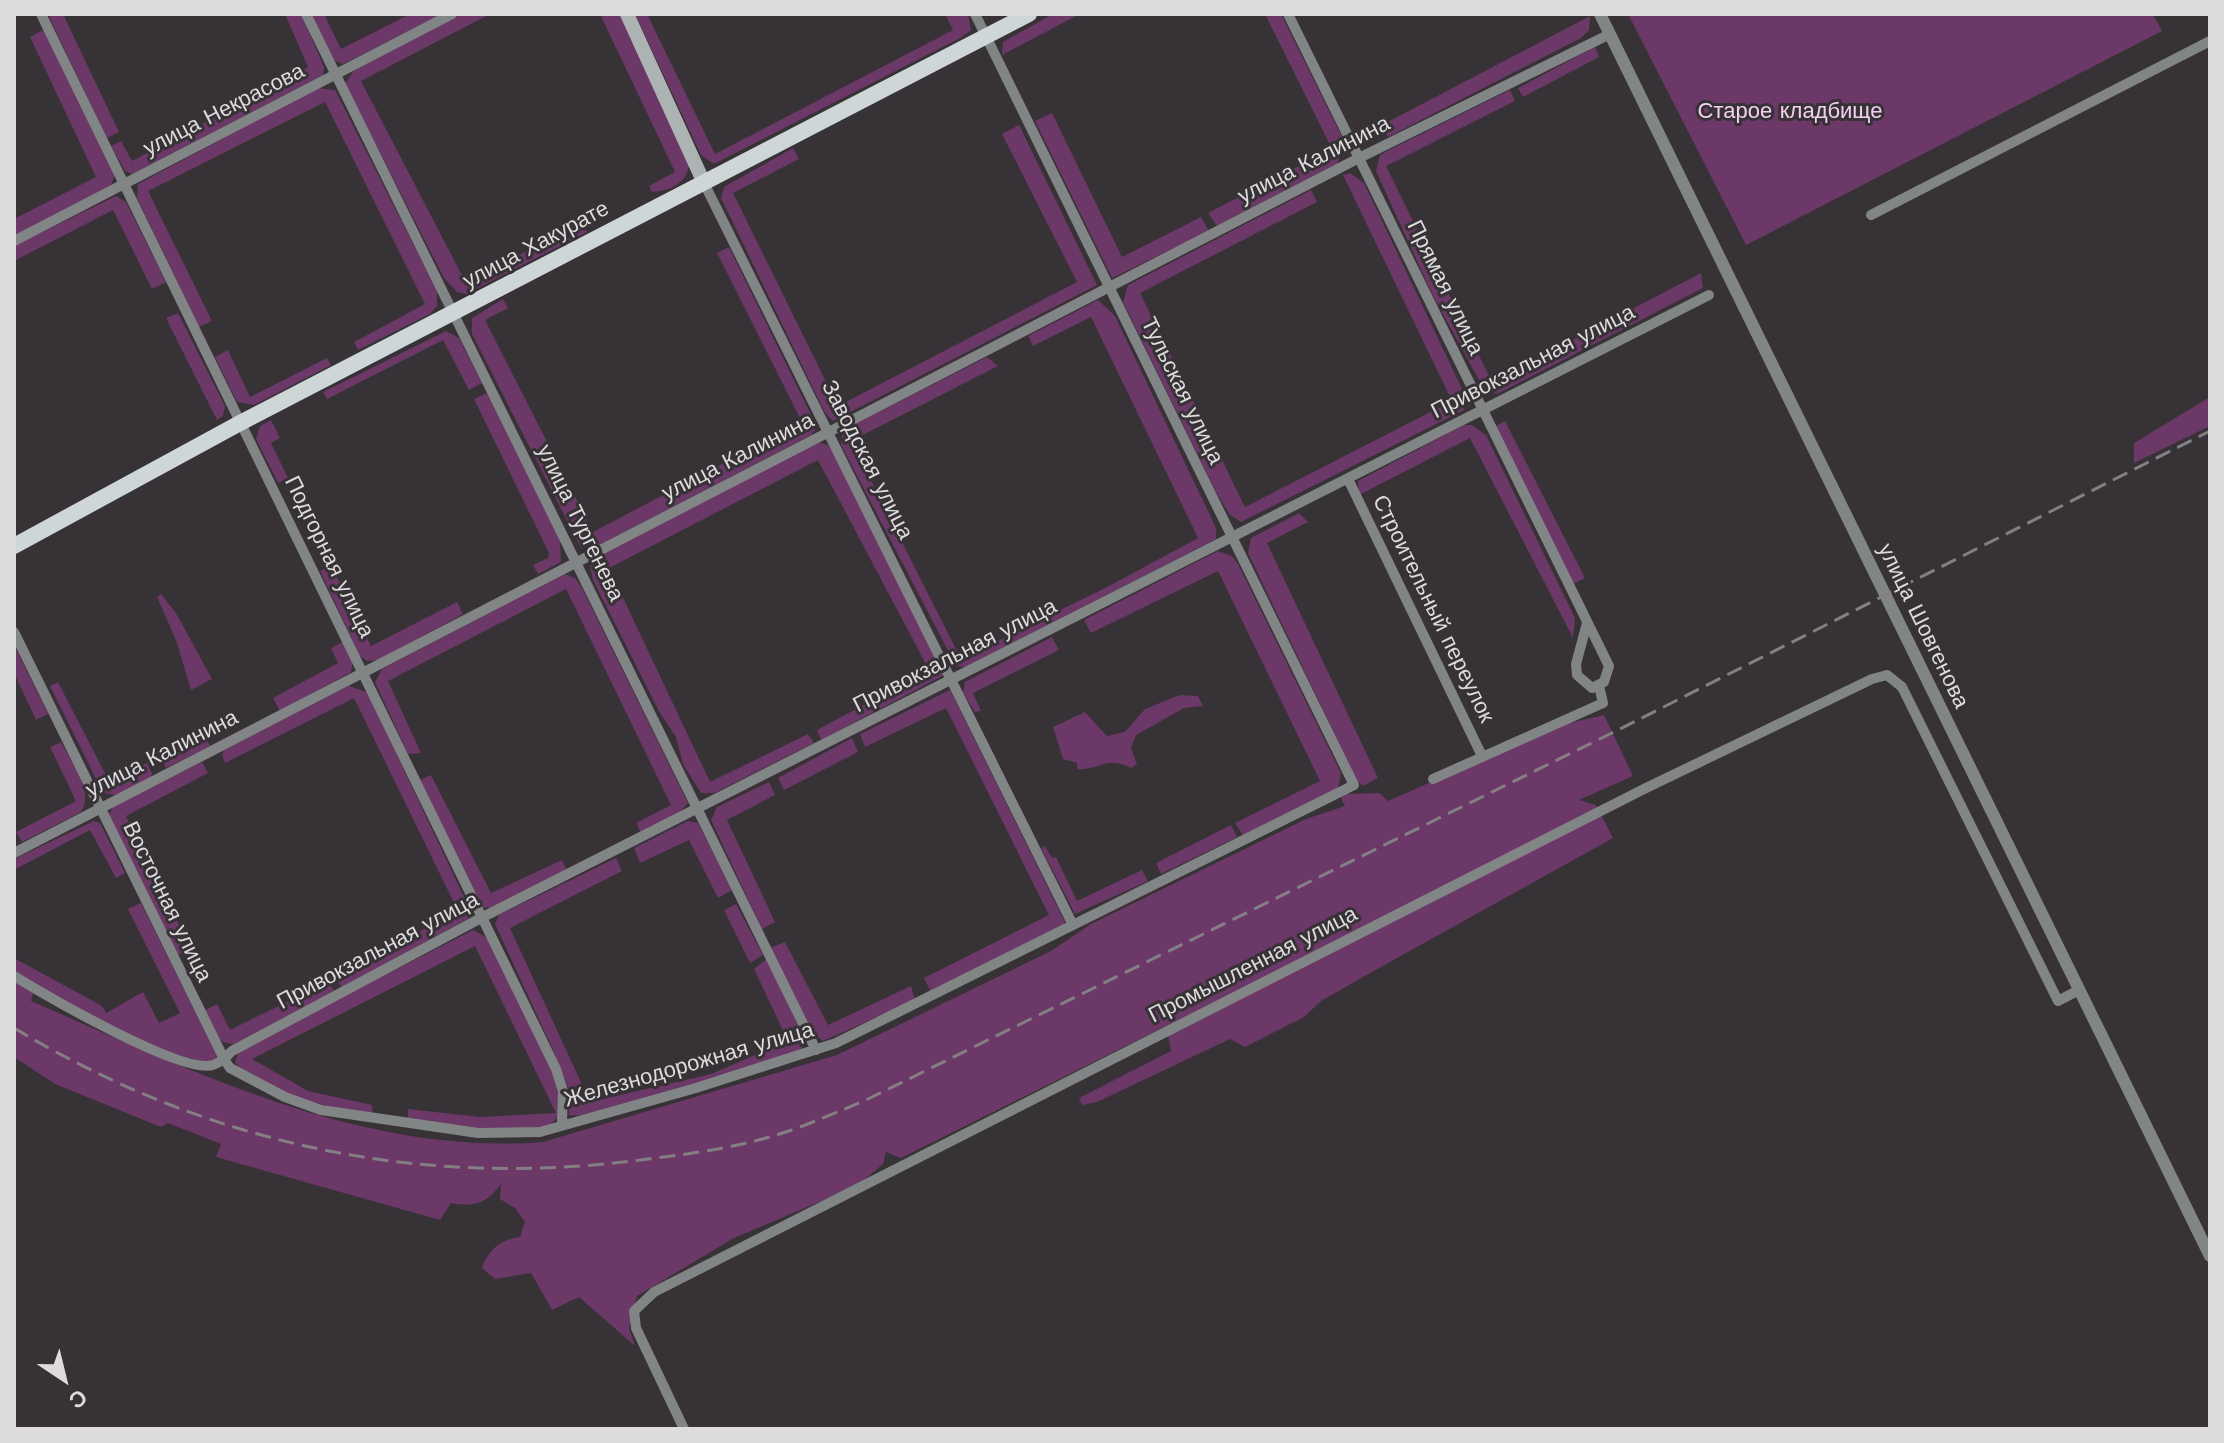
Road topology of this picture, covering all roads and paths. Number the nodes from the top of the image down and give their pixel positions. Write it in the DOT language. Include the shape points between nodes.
graph roads {
  1 [pos="41,14"];
  2 [pos="306,14"];
  3 [pos="452,14"];
  4 [pos="627,14"];
  5 [pos="975,14"];
  6 [pos="1029,14"];
  7 [pos="1288,14"];
  8 [pos="1600,14"];
  9 [pos="1610,34"];
  10 [pos="986,36"];
  11 [pos="2210,41"];
  12 [pos="335,76"];
  13 [pos="1359,158"];
  14 [pos="704,183"];
  15 [pos="124,185"];
  16 [pos="1871,215"];
  17 [pos="14,241"];
  18 [pos="1109,288"];
  19 [pos="1709,295"];
  20 [pos="454,313"];
  21 [pos="1484,410"];
  22 [pos="240,423"];
  23 [pos="829,432"];
  24 [pos="1348,479"];
  25 [pos="65,515"];
  26 [pos="14,535"];
  27 [pos="1231,538"];
  28 [pos="14,546"];
  29 [pos="576,562"];
  30 [pos="1587,623"];
  31 [pos="14,632"];
  32 [pos="363,672"];
  33 [pos="953,680"];
  34 [pos="1599,686"];
  35 [pos="1482,756"];
  36 [pos="1433,779"];
  37 [pos="1354,785"];
  38 [pos="100,809"];
  39 [pos="699,809"];
  40 [pos="14,853"];
  41 [pos="481,918"];
  42 [pos="1072,923"];
  43 [pos="14,976"];
  44 [pos="2079,990"];
  45 [pos="816,1050"];
  46 [pos="224,1059"];
  47 [pos="562,1122"];
  48 [pos="2210,1256"];
  49 [pos="684,1429"];
  1 -- 15 [label="street, Подгорная улица"];
  2 -- 12 [label="street, улица Тургенева"];
  3 -- 12 [label="street, улица Некрасова"];
  4 -- 14 [label="main road, Заводская улица"];
  5 -- 10 [label="street, Тульская улица"];
  6 -- 10 [label="main road, улица Хакурате"];
  7 -- 13 [label="street, Прямая улица"];
  8 -- 9 [label="street, улица Шовгенова"];
  9 -- 13 [label="street, улица Калинина"];
  9 -- 44 [label="street, улица Шовгенова"];
  10 -- 14 [label="main road, улица Хакурате"];
  10 -- 18 [label="street, Тульская улица"];
  11 -- 16 [label="street"];
  12 -- 15 [label="street, улица Некрасова"];
  12 -- 20 [label="street, улица Тургенева"];
  13 -- 18 [label="street, улица Калинина"];
  13 -- 21 [label="street, Прямая улица"];
  14 -- 20 [label="main road, улица Хакурате"];
  14 -- 23 [label="street, Заводская улица"];
  15 -- 17 [label="street, улица Некрасова"];
  15 -- 22 [label="street, Подгорная улица"];
  18 -- 23 [label="street, улица Калинина"];
  18 -- 27 [label="street, Тульская улица"];
  19 -- 21 [label="street, Привокзальная улица"];
  20 -- 22 [label="main road, улица Хакурате"];
  20 -- 29 [label="street, улица Тургенева"];
  21 -- 24 [label="street, Привокзальная улица"];
  21 -- 30 [label="street, Прямая улица"];
  22 -- 25 [label="main road, улица Хакурате"];
  22 -- 32 [label="street, Подгорная улица"];
  23 -- 29 [label="street, улица Калинина"];
  23 -- 33 [label="street, Заводская улица"];
  24 -- 27 [label="street, Привокзальная улица"];
  24 -- 35 [label="street, Строительный переулок"];
  25 -- 26 [label="main road, улица Хакурате"];
  25 -- 28 [label="main road, улица Хакурате"];
  27 -- 33 [label="street, Привокзальная улица"];
  27 -- 37 [label="street, Тульская улица"];
  29 -- 32 [label="street, улица Калинина"];
  29 -- 39 [label="street, улица Тургенева"];
  30 -- 34 [label="street, Прямая улица" via="1609,666 1610,674"];
  30 -- 34 [label="street" via="1577,675 1585,685"];
  31 -- 38 [label="street, Восточная улица"];
  32 -- 38 [label="street, улица Калинина"];
  32 -- 41 [label="street, Подгорная улица"];
  33 -- 39 [label="street, Привокзальная улица"];
  33 -- 42 [label="street, Заводская улица"];
  34 -- 35 [label="street" via="1603,703"];
  35 -- 36 [label="street"];
  37 -- 42 [label="street, Железнодорожная улица"];
  38 -- 40 [label="street, улица Калинина"];
  38 -- 46 [label="street, Восточная улица"];
  39 -- 41 [label="street, Привокзальная улица"];
  39 -- 45 [label="street, улица Тургенева"];
  41 -- 46 [label="street, Привокзальная улица"];
  41 -- 47 [label="street, Подгорная улица" via="556,1069 563,1091"];
  42 -- 45 [label="street, Железнодорожная улица" via="1067,931"];
  43 -- 46 [label="street" via="135,1042 187,1063 212,1066"];
  44 -- 48 [label="street, улица Шовгенова"];
  44 -- 49 [label="street, Промышленная улица" via="2058,1001 1902,687 1887,675 1872,679 1644,789 642,1301 634,1311 636,1328"];
  45 -- 47 [label="street, Железнодорожная улица" via="609,1114"];
  46 -- 47 [label="street, Железнодорожная улица" via="230,1068 285,1097 378,1121 478,1133 540,1132"];
}
